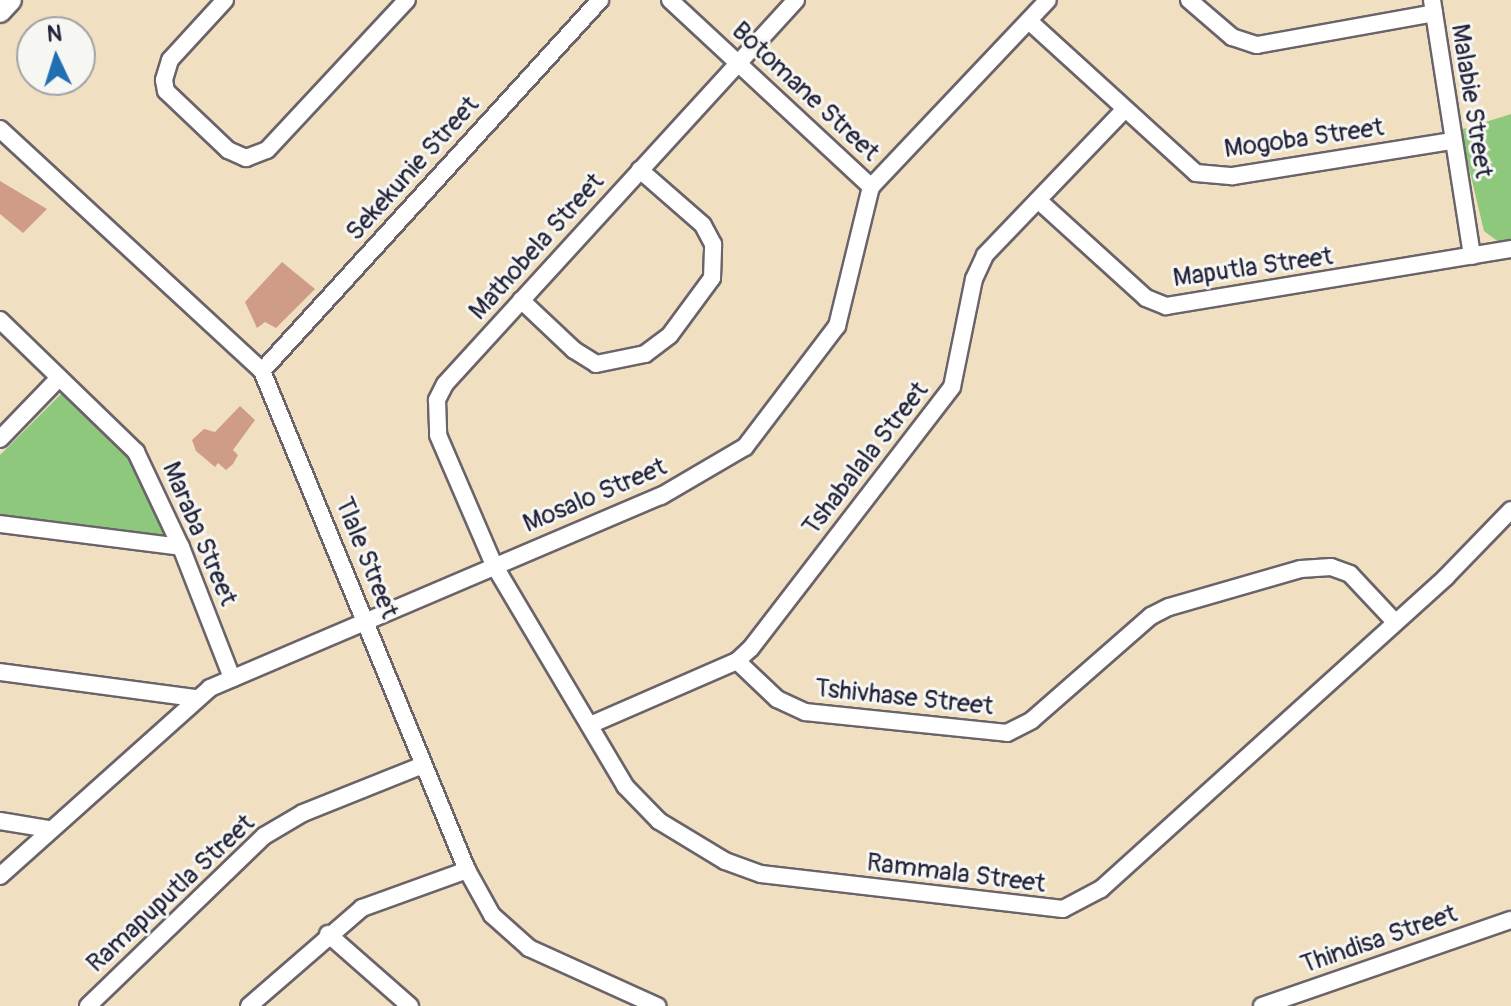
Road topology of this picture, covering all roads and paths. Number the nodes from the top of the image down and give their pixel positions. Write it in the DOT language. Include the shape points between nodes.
graph roads {
  1 [pos="11,0"];
  2 [pos="225,0"];
  3 [pos="407,0"];
  4 [pos="600,0"];
  5 [pos="670,0"];
  6 [pos="796,0"];
  7 [pos="1048,0"];
  8 [pos="1189,0"];
  9 [pos="1433,6"];
  10 [pos="0,12"];
  11 [pos="1029,21"];
  12 [pos="738,62"];
  13 [pos="1123,111"];
  14 [pos="0,129"];
  15 [pos="1452,141"];
  16 [pos="640,170"];
  17 [pos="871,187"];
  18 [pos="1038,200"];
  19 [pos="1511,249"];
  20 [pos="1472,256"];
  21 [pos="521,300"];
  22 [pos="0,320"];
  23 [pos="262,371"];
  24 [pos="59,378"];
  25 [pos="0,439"];
  26 [pos="1511,510"];
  27 [pos="0,524"];
  28 [pos="181,547"];
  29 [pos="494,565"];
  30 [pos="1395,622"];
  31 [pos="366,625"];
  32 [pos="737,661"];
  33 [pos="0,672"];
  34 [pos="232,678"];
  35 [pos="194,698"];
  36 [pos="590,725"];
  37 [pos="423,765"];
  38 [pos="0,821"];
  39 [pos="49,829"];
  40 [pos="467,870"];
  41 [pos="0,876"];
  42 [pos="1511,920"];
  43 [pos="328,934"];
  44 [pos="88,1006"];
  45 [pos="249,1006"];
  46 [pos="410,1006"];
  47 [pos="657,1006"];
  48 [pos="1262,1006"];
  1 -- 10 [label="street"];
  2 -- 3 [label="street" via="170,60 166,91 228,150 246,158 258,155"];
  4 -- 23 [label="street, Sekekunie Street"];
  5 -- 12 [label="street, Botomane Street"];
  6 -- 12 [label="street, Mathobela Street"];
  7 -- 11 [label="street, Mosalo Street"];
  8 -- 9 [label="street" via="1232,37 1257,45"];
  9 -- 15 [label="street, Malabie Street"];
  11 -- 13 [label="street, Mogoba Street"];
  11 -- 17 [label="street, Mosalo Street"];
  12 -- 16 [label="street, Mathobela Street"];
  12 -- 17 [label="street, Botomane Street"];
  13 -- 15 [label="street, Mogoba Street" via="1184,165 1213,177"];
  13 -- 18 [label="street, Tshabalala Street"];
  14 -- 23 [label="street, Tlale Street"];
  15 -- 20 [label="street, Malabie Street"];
  16 -- 21 [label="street, Mathobela Street"];
  16 -- 21 [label="street" via="703,225 713,244 712,278 670,335 645,354 596,364"];
  17 -- 29 [label="street, Mosalo Street" via="837,326 745,447 661,496"];
  18 -- 20 [label="street, Maputla Street" via="1146,298 1166,306"];
  18 -- 32 [label="street, Tshabalala Street" via="979,264 957,372 944,400"];
  19 -- 20 [label="street, Maputla Street"];
  21 -- 29 [label="street, Mathobela Street" via="445,384 435,416 438,435"];
  22 -- 24 [label="street, Maraba Street"];
  23 -- 31 [label="street, Tlale Street"];
  24 -- 25 [label="street"];
  24 -- 28 [label="street, Maraba Street" via="136,452"];
  26 -- 30 [label="street, Rammala Street"];
  27 -- 28 [label="street"];
  28 -- 34 [label="street, Maraba Street"];
  29 -- 31 [label="street, Mosalo Street"];
  29 -- 36 [label="street, Rammala Street"];
  30 -- 32 [label="street, Tshivhase Street" via="1350,574 1331,567 1301,569 1151,616 1032,720 1007,733 805,712 777,699"];
  30 -- 36 [label="street, Rammala Street" via="1101,889 1051,910 761,874 736,866 644,810"];
  31 -- 34 [label="street, Mosalo Street"];
  31 -- 37 [label="street, Tlale Street"];
  32 -- 36 [label="street, Tshabalala Street"];
  33 -- 35 [label="street"];
  34 -- 35 [label="street, Mosalo Street"];
  35 -- 39 [label="street, Mosalo Street"];
  37 -- 40 [label="street, Tlale Street"];
  37 -- 44 [label="street, Ramapuputla Street" via="303,813 264,836"];
  38 -- 39 [label="street"];
  39 -- 41 [label="street, Mosalo Street"];
  40 -- 43 [label="street" via="362,908"];
  40 -- 47 [label="street, Tlale Street" via="492,915 529,948"];
  42 -- 48 [label="street, Thindisa Street"];
  43 -- 45 [label="street"];
  43 -- 46 [label="street"];
}
